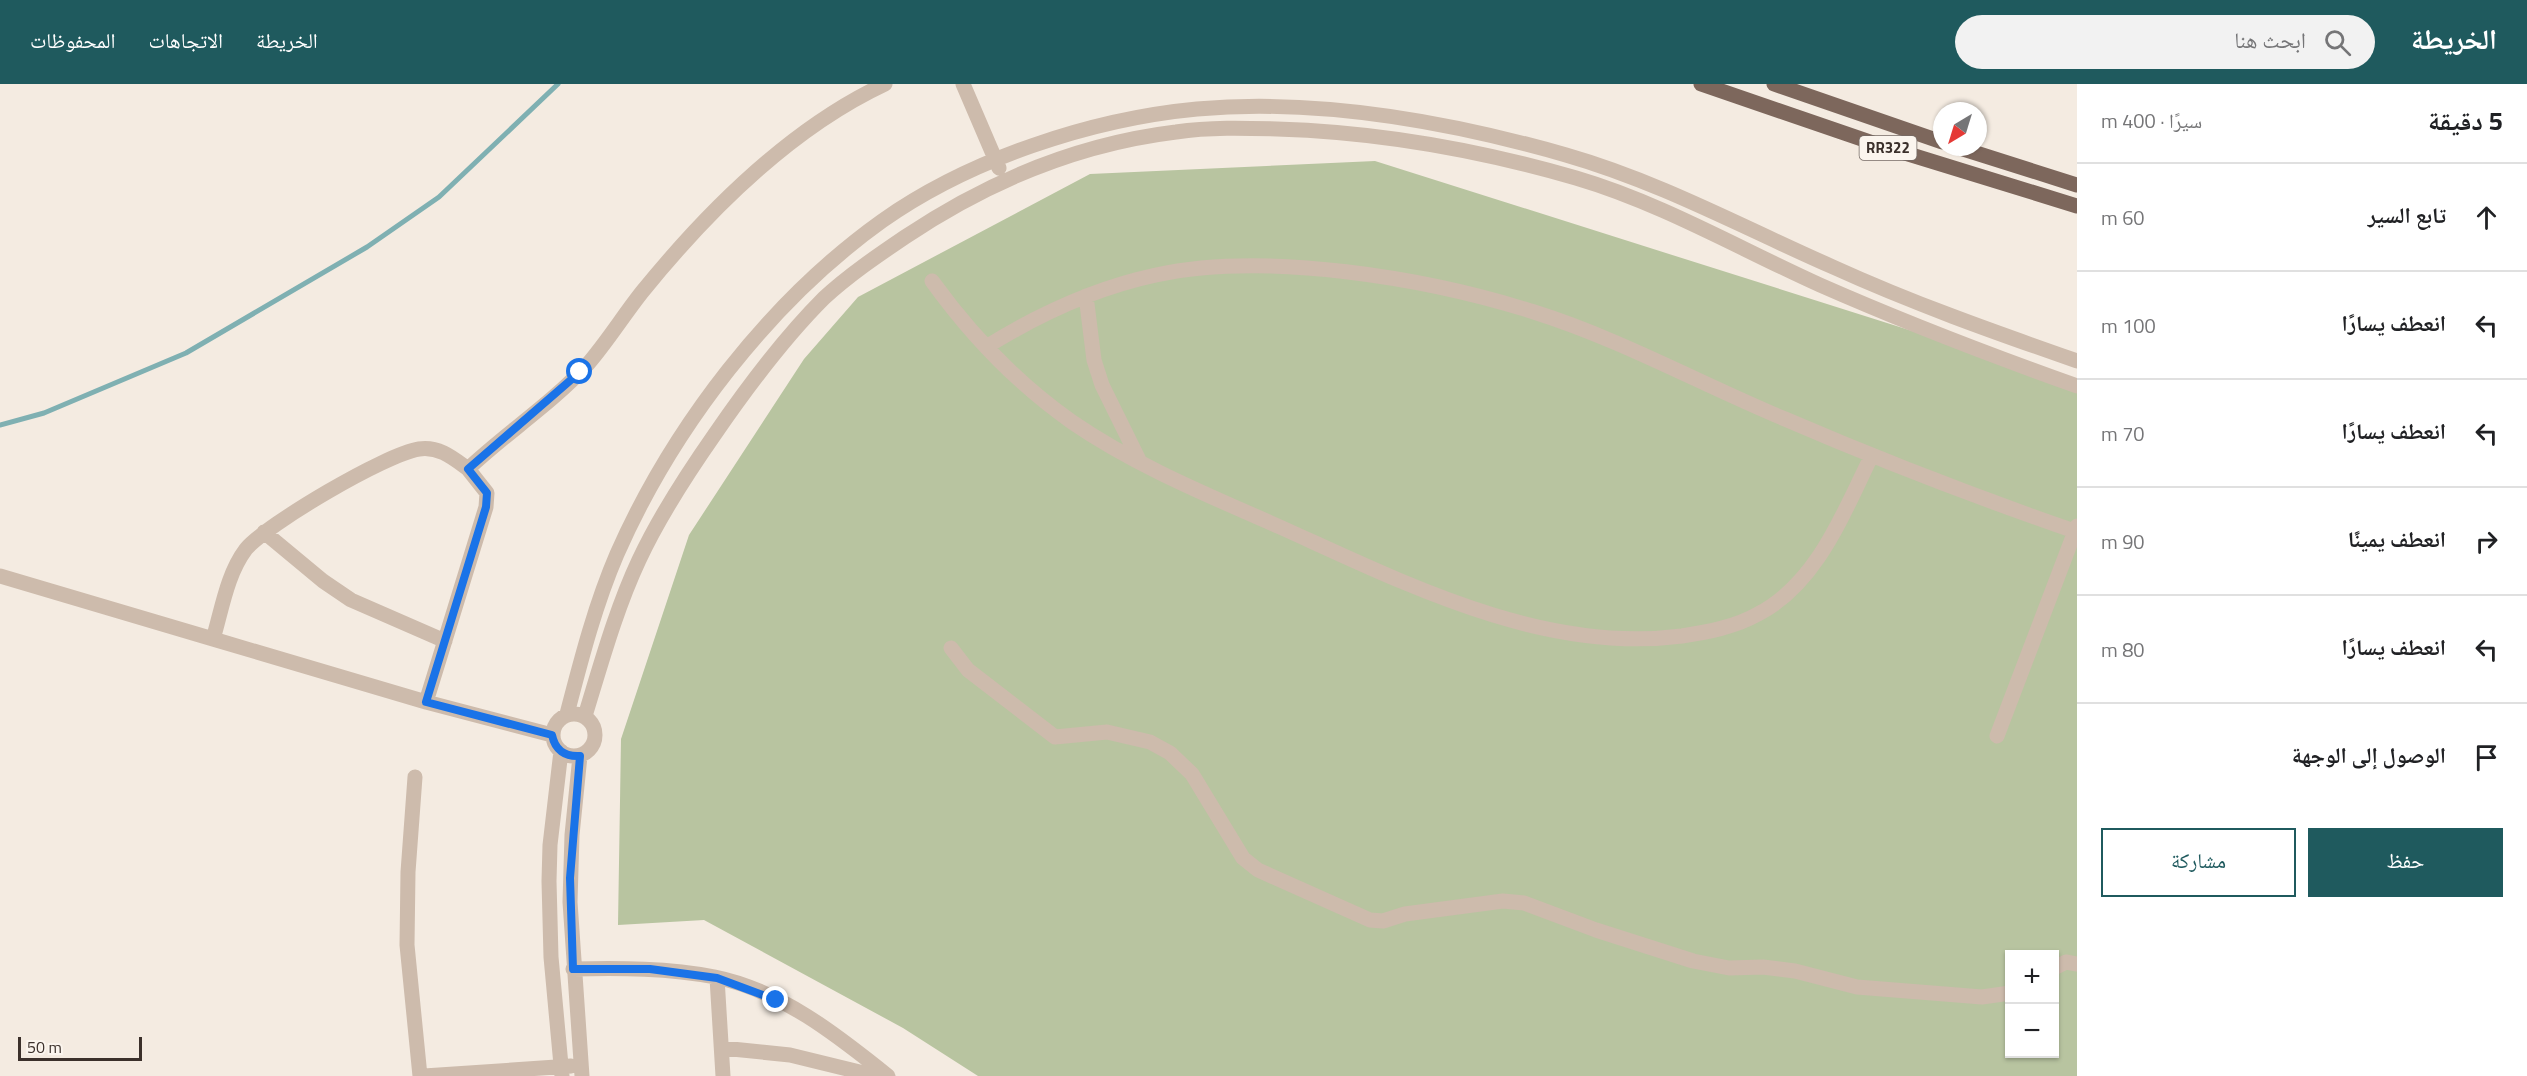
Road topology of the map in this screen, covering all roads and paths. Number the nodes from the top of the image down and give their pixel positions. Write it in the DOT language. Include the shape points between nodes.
graph roads {
  1 [pos="885,84"];
  2 [pos="963,84"];
  3 [pos="1701,84"];
  4 [pos="1774,84"];
  5 [pos="1933,139"];
  6 [pos="1985,156"];
  7 [pos="996,161"];
  8 [pos="1004,179"];
  9 [pos="2077,185"];
  10 [pos="2077,206"];
  11 [pos="933,281"];
  12 [pos="1086,296"];
  13 [pos="986,347"];
  14 [pos="2077,361"];
  15 [pos="2077,386"];
  16 [pos="1872,455"];
  17 [pos="1140,462"];
  18 [pos="468,469"];
  19 [pos="2076,530"];
  20 [pos="264,532"];
  21 [pos="0,576"];
  22 [pos="213,639"];
  23 [pos="446,641"];
  24 [pos="951,648"];
  25 [pos="426,702"];
  26 [pos="567,714"];
  27 [pos="585,716"];
  28 [pos="552,735"];
  29 [pos="1997,736"];
  30 [pos="561,751"];
  31 [pos="580,756"];
  32 [pos="415,777"];
  33 [pos="2077,964"];
  34 [pos="2059,966"];
  35 [pos="573,969"];
  36 [pos="717,978"];
  37 [pos="2005,994"];
  38 [pos="722,1048"];
  39 [pos="562,1071"];
  40 [pos="582,1071"];
  41 [pos="422,1076"];
  42 [pos="723,1076"];
  43 [pos="876,1076"];
  44 [pos="888,1076"];
  1 -- 18 [label="street" via="811,129 733,193 666,263 589,363"];
  2 -- 7 [label="street"];
  3 -- 10 [label="main road, RR322" via="1879,145"];
  4 -- 5 [label="main road, RR322"];
  6 -- 9 [label="main road"];
  7 -- 8 [label="street"];
  7 -- 14 [label="street" via="1087,129 1196,109 1319,110 1388,116 1470,130 1565,154 1643,180 1895,294"];
  7 -- 26 [label="street" via="911,203 864,236 793,298 721,380 657,478 618,552"];
  8 -- 15 [label="street" via="1116,142 1209,129 1341,132 1477,154 1614,191 1907,322"];
  8 -- 27 [label="street" via="948,209 864,264 822,300 771,358 694,464 652,533 622,604"];
  11 -- 13 [label="street"];
  12 -- 13 [label="street" via="1023,324"];
  12 -- 16 [label="street" via="1157,274 1282,266 1444,288 1576,327"];
  12 -- 17 [label="street" via="1094,360 1102,386"];
  13 -- 17 [label="street" via="1042,400 1101,441"];
  16 -- 17 [label="street" via="1828,543 1782,598 1760,614 1733,625 1702,633 1634,639 1559,632 1486,614 1308,540"];
  16 -- 19 [label="street"];
  18 -- 20 [label="street" via="440,451 408,452 340,486"];
  18 -- 23 [label="street" via="488,500"];
  19 -- 29 [label="street"];
  20 -- 22 [label="street" via="245,550 234,570"];
  20 -- 23 [label="street" via="351,600"];
  21 -- 22 [label="street"];
  22 -- 25 [label="street"];
  23 -- 25 [label="street"];
  24 -- 37 [label="street" via="968,670 1055,737 1107,732 1150,742 1170,753 1192,774 1243,858 1258,870 1370,920 1503,902 1524,903 1606,934 1729,968 1795,971 1857,987 1982,997"];
  25 -- 28 [label="street"];
  26 -- 27 [label="street"];
  26 -- 28 [label="street" via="559,719"];
  27 -- 31 [label="street" via="595,729 595,737 587,752"];
  28 -- 30 [label="street"];
  30 -- 31 [label="street"];
  30 -- 39 [label="street" via="549,880 551,957"];
  31 -- 35 [label="street" via="570,878"];
  32 -- 41 [label="street" via="408,872 408,945"];
  33 -- 34 [label="street" via="2066,962"];
  35 -- 36 [label="street" via="650,969"];
  35 -- 40 [label="street"];
  36 -- 38 [label="street"];
  36 -- 44 [label="street" via="796,1010"];
  38 -- 42 [label="street"];
  38 -- 43 [label="street" via="790,1055"];
  39 -- 40 [label="street"];
  39 -- 41 [label="street"];
}
